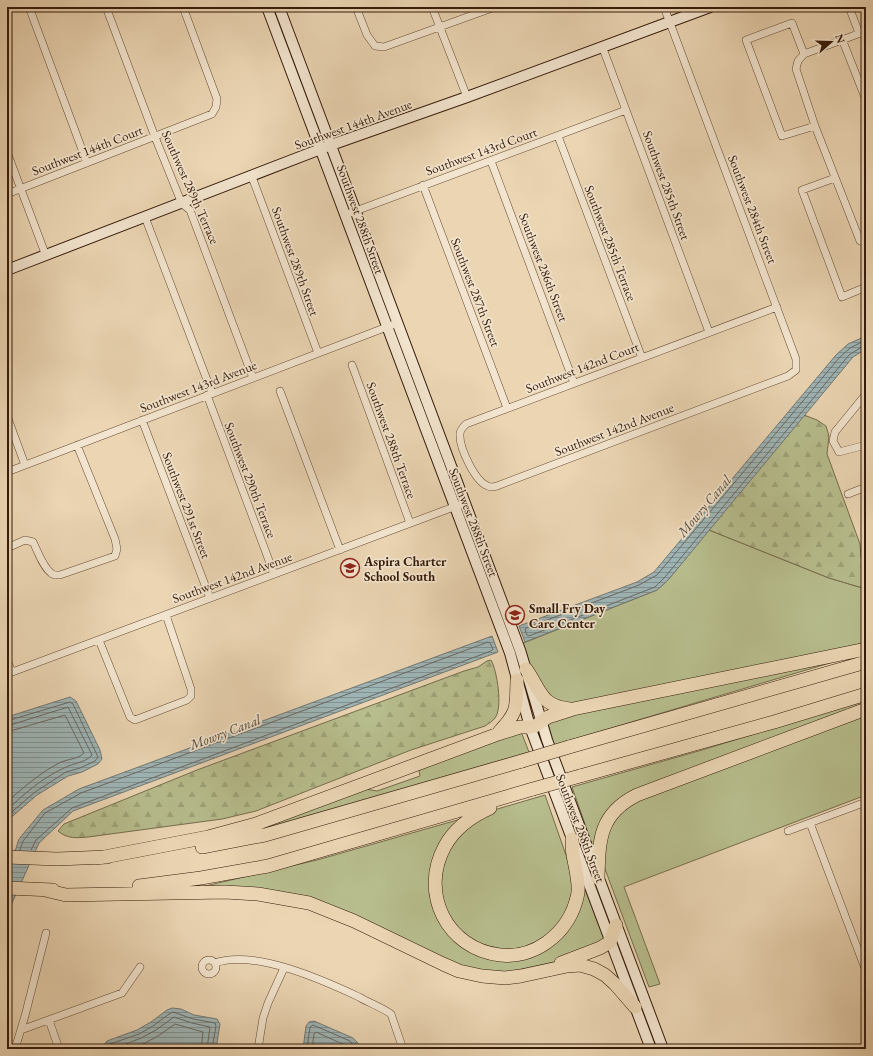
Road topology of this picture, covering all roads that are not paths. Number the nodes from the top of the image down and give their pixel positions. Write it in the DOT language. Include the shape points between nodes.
graph roads {
  1 [pos="29,7"];
  2 [pos="106,7"];
  3 [pos="183,7"];
  4 [pos="267,7"];
  5 [pos="279,7"];
  6 [pos="356,7"];
  7 [pos="432,7"];
  8 [pos="496,7"];
  9 [pos="664,7"];
  10 [pos="710,7"];
  11 [pos="850,7"];
  12 [pos="670,21"];
  13 [pos="440,27"];
  14 [pos="863,32"];
  15 [pos="842,39"];
  16 [pos="602,46"];
  17 [pos="804,54"];
  18 [pos="467,97"];
  19 [pos="866,100"];
  20 [pos="626,110"];
  21 [pos="814,126"];
  22 [pos="558,136"];
  23 [pos="155,137"];
  24 [pos="331,146"];
  25 [pos="321,149"];
  26 [pos="7,152"];
  27 [pos="491,161"];
  28 [pos="87,163"];
  29 [pos="252,177"];
  30 [pos="835,178"];
  31 [pos="423,185"];
  32 [pos="21,189"];
  33 [pos="7,194"];
  34 [pos="182,204"];
  35 [pos="355,210"];
  36 [pos="345,215"];
  37 [pos="145,217"];
  38 [pos="866,243"];
  39 [pos="46,256"];
  40 [pos="7,270"];
  41 [pos="866,287"];
  42 [pos="777,307"];
  43 [pos="397,323"];
  44 [pos="387,327"];
  45 [pos="709,332"];
  46 [pos="318,353"];
  47 [pos="642,358"];
  48 [pos="352,365"];
  49 [pos="253,378"];
  50 [pos="574,383"];
  51 [pos="280,391"];
  52 [pos="748,391"];
  53 [pos="210,394"];
  54 [pos="866,394"];
  55 [pos="507,408"];
  56 [pos="7,416"];
  57 [pos="142,420"];
  58 [pos="77,445"];
  59 [pos="866,445"];
  60 [pos="25,465"];
  61 [pos="7,472"];
  62 [pos="489,487"];
  63 [pos="866,487"];
  64 [pos="848,494"];
  65 [pos="465,503"];
  66 [pos="455,507"];
  67 [pos="410,523"];
  68 [pos="7,548"];
  69 [pos="340,550"];
  70 [pos="274,574"];
  71 [pos="210,598"];
  72 [pos="166,615"];
  73 [pos="99,640"];
  74 [pos="866,649"];
  75 [pos="7,660"];
  76 [pos="866,662"];
  77 [pos="526,669"];
  78 [pos="9,673"];
  79 [pos="517,680"];
  80 [pos="866,694"];
  81 [pos="574,709"];
  82 [pos="866,709"];
  83 [pos="535,725"];
  84 [pos="498,734"];
  85 [pos="514,794"];
  86 [pos="866,802"];
  87 [pos="810,823"];
  88 [pos="788,831"];
  89 [pos="572,839"];
  90 [pos="7,858"];
  91 [pos="99,858"];
  92 [pos="598,878"];
  93 [pos="7,888"];
  94 [pos="45,890"];
  95 [pos="616,925"];
  96 [pos="46,933"];
  97 [pos="610,942"];
  98 [pos="216,963"];
  99 [pos="140,967"];
  100 [pos="284,968"];
  101 [pos="550,968"];
  102 [pos="866,971"];
  103 [pos="634,1007"];
  104 [pos="49,1020"];
  105 [pos="21,1030"];
  106 [pos="15,1049"];
  107 [pos="59,1049"];
  108 [pos="258,1049"];
  109 [pos="403,1049"];
  110 [pos="651,1049"];
  111 [pos="663,1049"];
  1 -- 28 [label="street"];
  2 -- 23 [label="street, Southwest 289th Terrace"];
  3 -- 23 [label="street, Southwest 144th Court" via="217,99 216,107 212,114"];
  4 -- 25 [label="main road, Southwest 288th Street"];
  5 -- 24 [label="main road, Southwest 288th Street"];
  6 -- 13 [label="street" via="367,35 375,46 384,48"];
  7 -- 13 [label="street"];
  8 -- 13 [label="street"];
  9 -- 12 [label="street, Southwest 284th Street"];
  10 -- 12 [label="main road, Southwest 144th Avenue"];
  11 -- 14 [label="street"];
  12 -- 16 [label="main road, Southwest 144th Avenue"];
  12 -- 42 [label="street, Southwest 284th Street"];
  13 -- 18 [label="street"];
  14 -- 15 [label="street"];
  15 -- 17 [label="street"];
  15 -- 19 [label="street"];
  16 -- 18 [label="main road, Southwest 144th Avenue"];
  16 -- 20 [label="street, Southwest 285th Street"];
  17 -- 21 [label="street" via="796,69"];
  17 -- 21 [label="street" via="792,23 746,40 782,136"];
  18 -- 24 [label="main road, Southwest 144th Avenue"];
  20 -- 22 [label="street, Southwest 143rd Court"];
  20 -- 45 [label="street, Southwest 285th Street"];
  21 -- 30 [label="street"];
  22 -- 27 [label="street, Southwest 143rd Court"];
  22 -- 47 [label="street, Southwest 285th Terrace"];
  23 -- 28 [label="street, Southwest 144th Court"];
  23 -- 34 [label="street, Southwest 289th Terrace"];
  24 -- 25 [label="main road, Southwest 144th Avenue"];
  24 -- 35 [label="main road, Southwest 288th Street"];
  25 -- 29 [label="main road, Southwest 144th Avenue"];
  25 -- 36 [label="main road, Southwest 288th Street"];
  26 -- 32 [label="street"];
  27 -- 31 [label="street, Southwest 143rd Court"];
  27 -- 50 [label="street, Southwest 286th Street"];
  28 -- 32 [label="street, Southwest 144th Court"];
  29 -- 34 [label="main road, Southwest 144th Avenue"];
  29 -- 46 [label="street, Southwest 289th Street"];
  30 -- 38 [label="street" via="860,241"];
  30 -- 41 [label="street" via="802,190 842,297"];
  31 -- 35 [label="street, Southwest 143rd Court"];
  31 -- 55 [label="street, Southwest 287th Street"];
  32 -- 33 [label="street, Southwest 144th Court"];
  32 -- 39 [label="street"];
  34 -- 37 [label="main road, Southwest 144th Avenue"];
  34 -- 49 [label="street, Southwest 289th Terrace" via="190,210"];
  35 -- 36 [label="street, Southwest 143rd Court"];
  35 -- 43 [label="main road, Southwest 288th Street"];
  36 -- 44 [label="main road, Southwest 288th Street"];
  37 -- 39 [label="main road, Southwest 144th Avenue"];
  37 -- 53 [label="street, Southwest 290th Terrace"];
  39 -- 40 [label="main road, Southwest 144th Avenue"];
  42 -- 45 [label="street, Southwest 142nd Court"];
  42 -- 52 [label="street, Southwest 284th Street" via="796,359 796,370 788,376"];
  43 -- 44 [label="street, Southwest 143rd Avenue"];
  43 -- 65 [label="main road, Southwest 288th Street"];
  44 -- 46 [label="street, Southwest 143rd Avenue"];
  44 -- 66 [label="main road, Southwest 288th Street"];
  45 -- 47 [label="street, Southwest 142nd Court"];
  46 -- 49 [label="street, Southwest 143rd Avenue"];
  47 -- 50 [label="street, Southwest 142nd Court"];
  48 -- 67 [label="street, Southwest 288th Terrace"];
  49 -- 53 [label="street, Southwest 143rd Avenue"];
  50 -- 55 [label="street, Southwest 142nd Court"];
  51 -- 69 [label="street"];
  52 -- 62 [label="street, Southwest 142nd Avenue"];
  53 -- 57 [label="street, Southwest 143rd Avenue"];
  53 -- 70 [label="street, Southwest 290th Terrace"];
  54 -- 59 [label="street" via="835,432 833,442 839,452"];
  55 -- 62 [label="street, Southwest 142nd Court" via="466,424 460,433 472,469"];
  56 -- 60 [label="street"];
  57 -- 58 [label="street, Southwest 143rd Avenue"];
  57 -- 71 [label="street, Southwest 291st Street"];
  58 -- 60 [label="street, Southwest 143rd Avenue"];
  58 -- 68 [label="street" via="115,539 115,556 54,575 46,567 33,542 26,540"];
  60 -- 61 [label="street, Southwest 143rd Avenue"];
  63 -- 64 [label="street"];
  65 -- 66 [label="street, Southwest 142nd Avenue"];
  65 -- 77 [label="main road, Southwest 288th Street"];
  66 -- 67 [label="street, Southwest 142nd Avenue"];
  66 -- 79 [label="main road, Southwest 288th Street" via="510,653"];
  67 -- 69 [label="street, Southwest 142nd Avenue"];
  69 -- 70 [label="street, Southwest 142nd Avenue"];
  70 -- 71 [label="street, Southwest 142nd Avenue"];
  71 -- 72 [label="street, Southwest 142nd Avenue"];
  72 -- 73 [label="street, Southwest 142nd Avenue"];
  72 -- 73 [label="street" via="191,689 191,696 187,700 135,720 130,717"];
  73 -- 78 [label="street, Southwest 142nd Avenue"];
  74 -- 81 [label="highway"];
  75 -- 78 [label="street"];
  76 -- 91 [label="highway, bridge" via="265,835 200,847"];
  77 -- 81 [label="highway" via="547,701 559,708"];
  77 -- 83 [label="main road, Southwest 288th Street"];
  79 -- 83 [label="main road, Southwest 288th Street"];
  79 -- 84 [label="highway" via="515,711 511,720"];
  80 -- 85 [label="highway, bridge"];
  81 -- 83 [label="highway" via="548,717"];
  82 -- 92 [label="highway" via="628,800 613,813 602,832"];
  83 -- 84 [label="highway"];
  83 -- 89 [label="main road, Southwest 288th Street"];
  83 -- 92 [label="main road, Southwest 288th Street"];
  84 -- 91 [label="highway" via="256,824 208,837"];
  85 -- 89 [label="highway" via="465,822 450,838 439,859 435,882 438,906 458,936 477,949 504,956 523,954 552,938 561,930 572,913 578,893"];
  85 -- 94 [label="highway" via="268,866 140,886"];
  86 -- 87 [label="street"];
  87 -- 88 [label="street"];
  87 -- 102 [label="street"];
  89 -- 97 [label="main road, Southwest 288th Street"];
  90 -- 91 [label="highway"];
  92 -- 95 [label="main road, Southwest 288th Street"];
  93 -- 94 [label="highway"];
  94 -- 101 [label="highway" via="66,895 225,892 258,894 309,904 354,921 442,964 490,978 505,978"];
  95 -- 97 [label="highway"];
  95 -- 111 [label="main road, Southwest 288th Street"];
  96 -- 105 [label="street"];
  97 -- 101 [label="highway"];
  97 -- 103 [label="main road, Southwest 288th Street"];
  98 -- 100 [label="street" via="246,960"];
  99 -- 104 [label="street" via="122,993"];
  100 -- 108 [label="street" via="263,1018"];
  100 -- 109 [label="street" via="325,981 391,1014"];
  101 -- 103 [label="highway" via="580,965 594,969 615,984"];
  103 -- 110 [label="main road, Southwest 288th Street"];
  104 -- 105 [label="street"];
  104 -- 107 [label="street"];
  105 -- 106 [label="street"];
}
